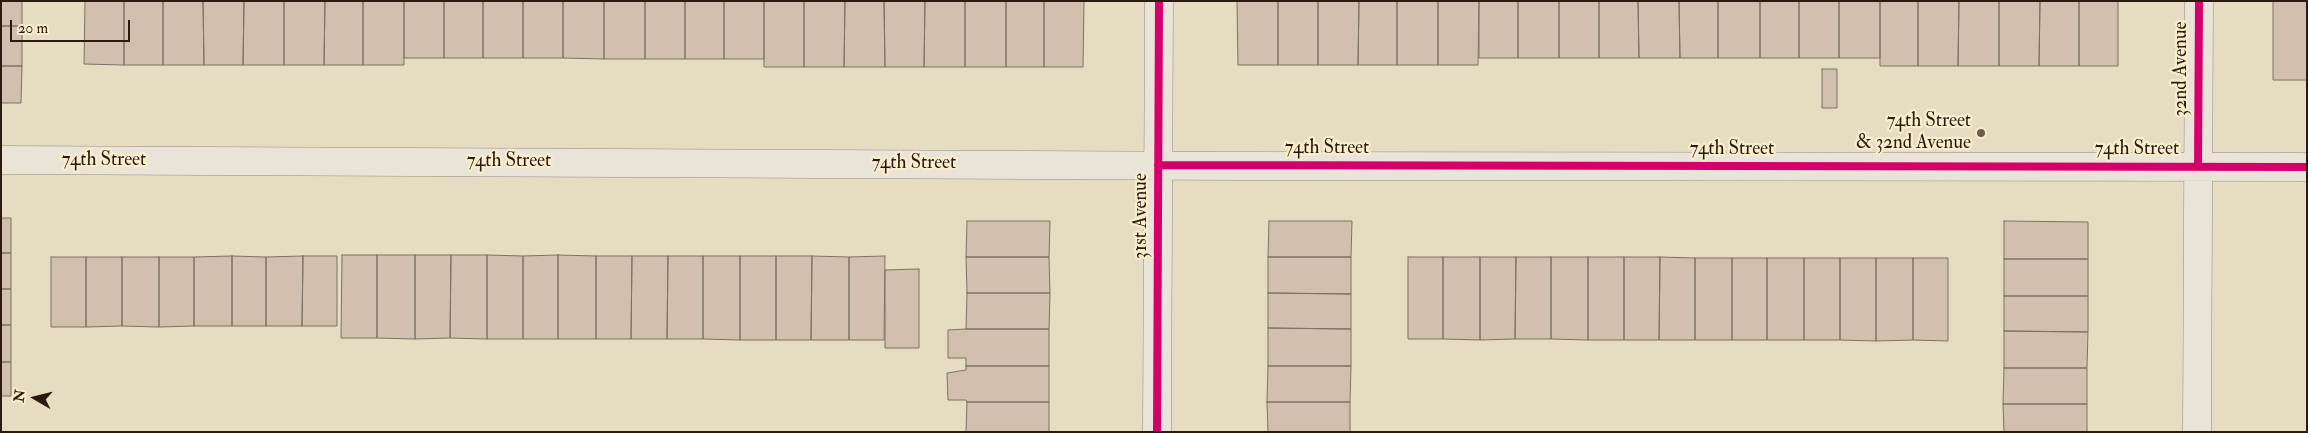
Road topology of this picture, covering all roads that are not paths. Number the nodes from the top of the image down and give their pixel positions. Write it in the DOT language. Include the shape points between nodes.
graph roads {
  1 [pos="1159,1"];
  2 [pos="2199,1"];
  3 [pos="1,160"];
  4 [pos="1158,165"];
  5 [pos="2198,166"];
  6 [pos="2307,167"];
  7 [pos="1157,432"];
  8 [pos="2197,432"];
  1 -- 4 [label="street, 31st Avenue"];
  2 -- 5 [label="street, 32nd Avenue"];
  3 -- 4 [label="street, 74th Street"];
  4 -- 5 [label="street, 74th Street"];
  4 -- 7 [label="street, 31st Avenue"];
  5 -- 6 [label="street, 74th Street"];
  5 -- 8 [label="street, 32nd Avenue"];
}
